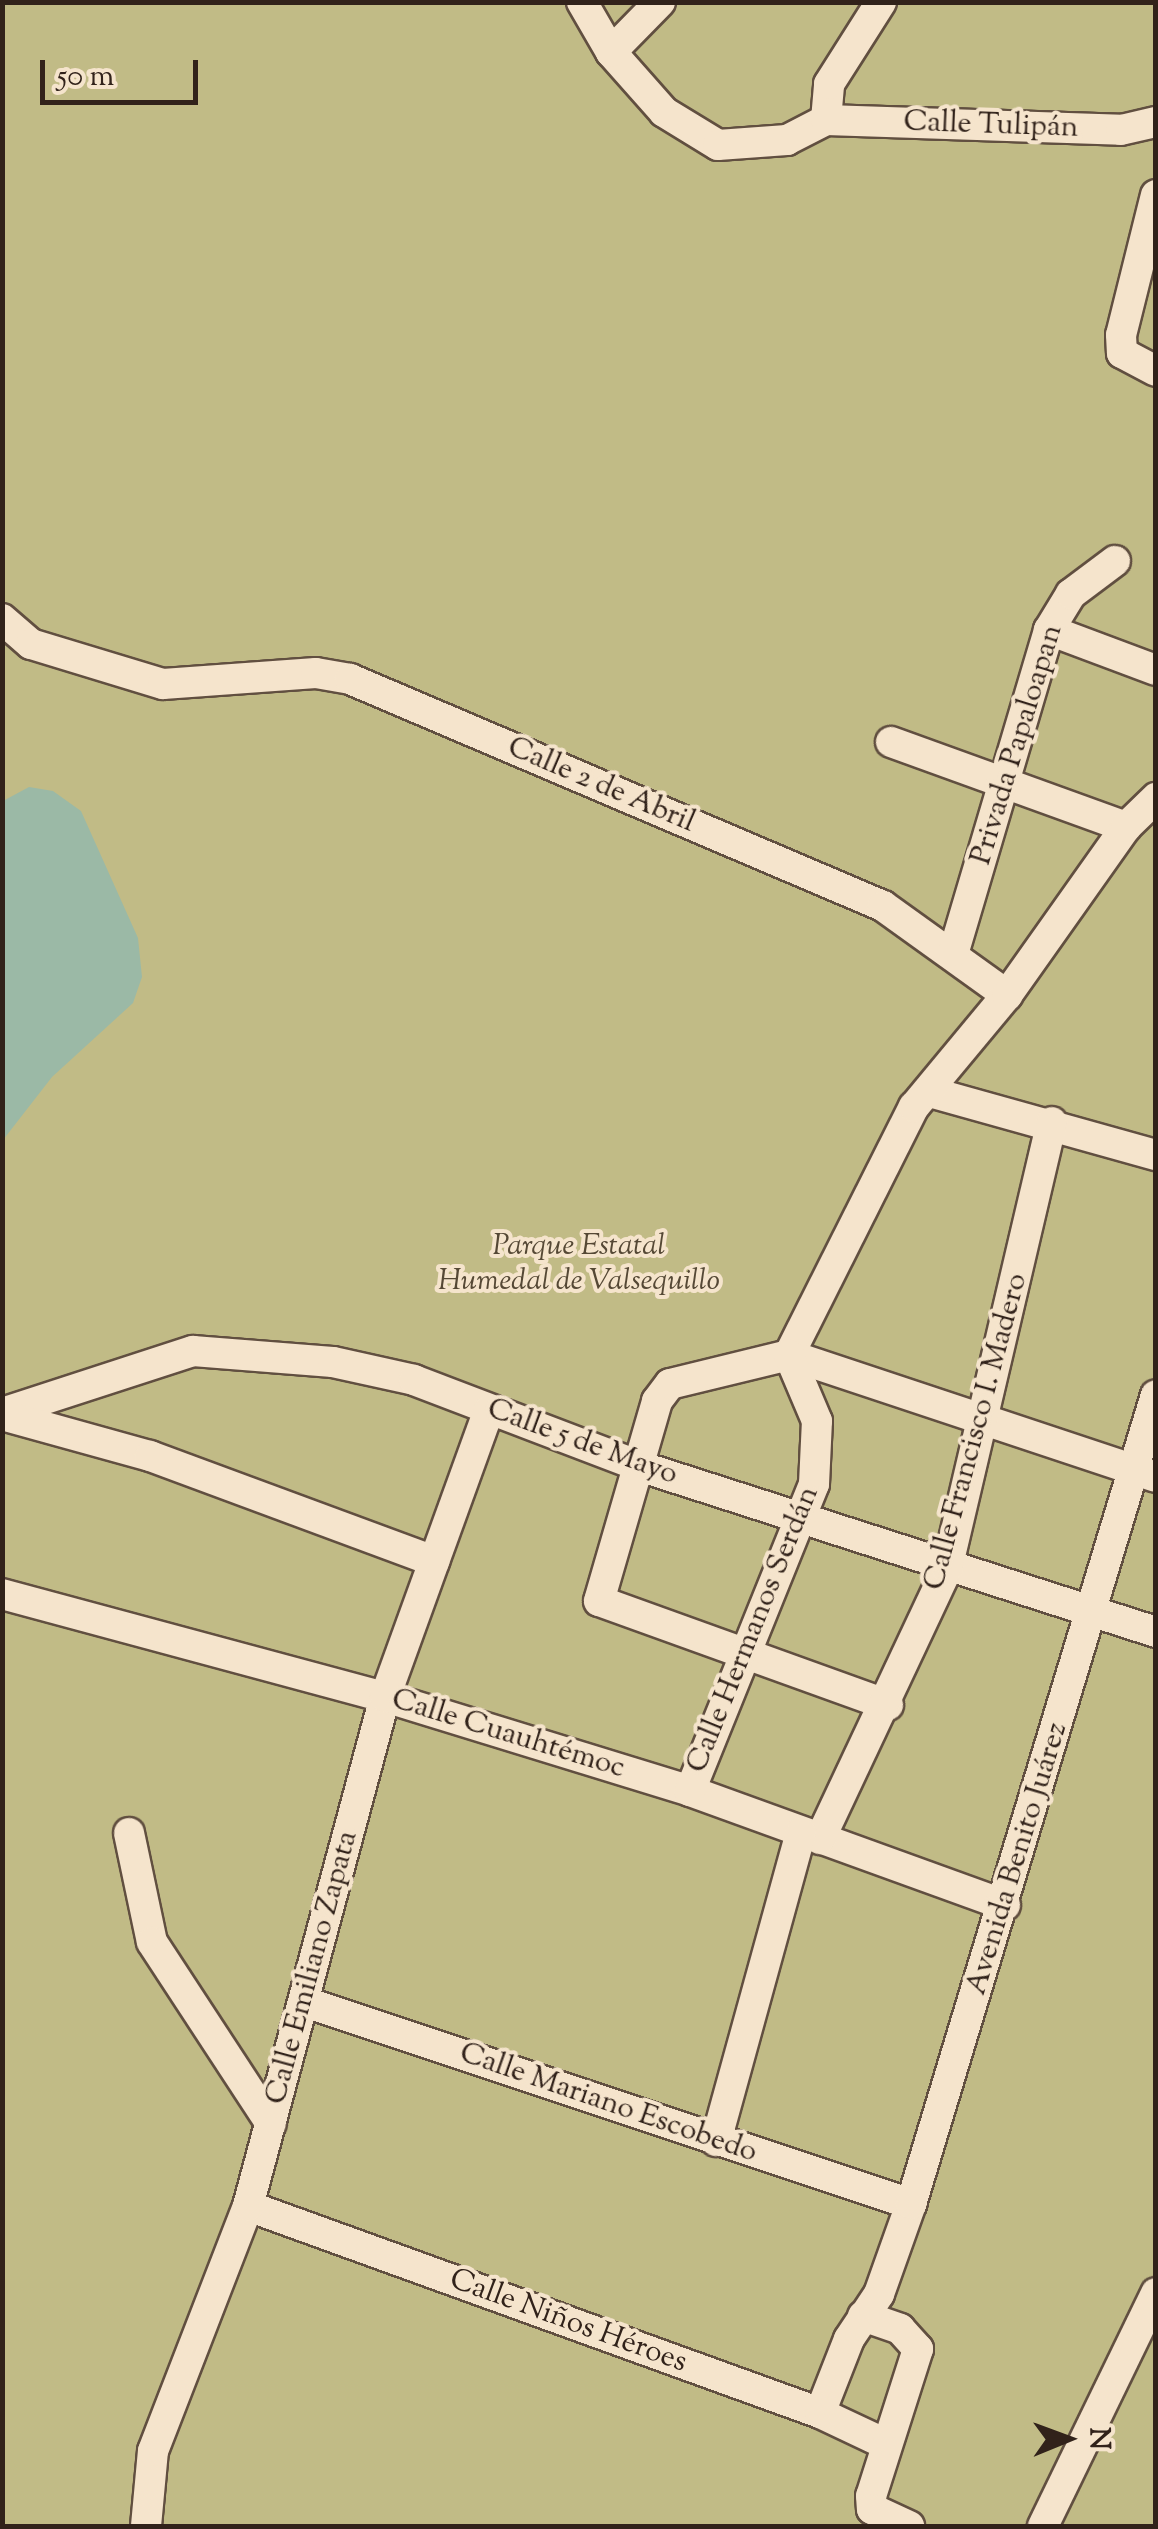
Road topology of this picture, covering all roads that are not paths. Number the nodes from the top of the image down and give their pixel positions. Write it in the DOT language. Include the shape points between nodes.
graph roads {
  1 [pos="582,2"];
  2 [pos="660,2"];
  3 [pos="881,2"];
  4 [pos="612,52"];
  5 [pos="826,120"];
  6 [pos="1156,122"];
  7 [pos="1156,196"];
  8 [pos="1156,370"];
  9 [pos="1115,561"];
  10 [pos="2,619"];
  11 [pos="1049,630"];
  12 [pos="1156,670"];
  13 [pos="891,742"];
  14 [pos="1009,780"];
  15 [pos="1156,798"];
  16 [pos="1126,827"];
  17 [pos="954,951"];
  18 [pos="1007,995"];
  19 [pos="930,1092"];
  20 [pos="1052,1122"];
  21 [pos="1156,1155"];
  22 [pos="789,1355"];
  23 [pos="1156,1395"];
  24 [pos="489,1410"];
  25 [pos="2,1414"];
  26 [pos="986,1420"];
  27 [pos="638,1466"];
  28 [pos="1146,1474"];
  29 [pos="802,1518"];
  30 [pos="434,1562"];
  31 [pos="947,1570"];
  32 [pos="2,1594"];
  33 [pos="1093,1614"];
  34 [pos="1156,1632"];
  35 [pos="744,1654"];
  36 [pos="385,1698"];
  37 [pos="888,1705"];
  38 [pos="690,1791"];
  39 [pos="129,1833"];
  40 [pos="810,1836"];
  41 [pos="1005,1905"];
  42 [pos="305,2002"];
  43 [pos="271,2124"];
  44 [pos="716,2141"];
  45 [pos="911,2204"];
  46 [pos="248,2206"];
  47 [pos="1156,2293"];
  48 [pos="863,2316"];
  49 [pos="820,2413"];
  50 [pos="886,2444"];
  51 [pos="146,2526"];
  52 [pos="908,2526"];
  53 [pos="1043,2526"];
  1 -- 4 [label="street"];
  2 -- 4 [label="street"];
  3 -- 5 [label="street" via="829,84"];
  4 -- 5 [label="street" via="664,112 718,145 787,140"];
  5 -- 6 [label="street, Calle Tulipán" via="1122,130"];
  7 -- 8 [label="street" via="1121,335 1122,354"];
  9 -- 11 [label="street, Privada Papaloapan" via="1072,594"];
  10 -- 17 [label="street, Calle 2 de Abril" via="30,644 164,684 316,673 350,679 884,906"];
  11 -- 12 [label="street"];
  11 -- 14 [label="street, Privada Papaloapan"];
  13 -- 14 [label="street"];
  14 -- 16 [label="street"];
  14 -- 17 [label="street, Privada Papaloapan"];
  15 -- 16 [label="street"];
  16 -- 18 [label="street"];
  17 -- 18 [label="street, Calle 2 de Abril"];
  18 -- 19 [label="street"];
  19 -- 20 [label="street"];
  19 -- 22 [label="street" via="914,1107"];
  20 -- 21 [label="street"];
  20 -- 26 [label="street, Calle Francisco I. Madero"];
  22 -- 26 [label="street"];
  22 -- 27 [label="street" via="670,1384 657,1401"];
  22 -- 29 [label="street, Calle Hermanos Serdán" via="816,1420 819,1451"];
  23 -- 28 [label="street, Avenida Benito Juárez"];
  24 -- 25 [label="street, Calle 5 de Mayo" via="414,1380 334,1362 193,1350"];
  24 -- 27 [label="street, Calle 5 de Mayo"];
  24 -- 30 [label="street, Calle Emiliano Zapata"];
  25 -- 30 [label="street" via="150,1456"];
  26 -- 28 [label="street"];
  26 -- 31 [label="street, Calle Francisco I. Madero"];
  27 -- 29 [label="street, Calle 5 de Mayo"];
  27 -- 35 [label="street" via="598,1601"];
  28 -- 33 [label="street, Avenida Benito Juárez"];
  29 -- 31 [label="street, Calle 5 de Mayo"];
  29 -- 35 [label="street, Calle Hermanos Serdán"];
  30 -- 36 [label="street, Calle Emiliano Zapata"];
  31 -- 33 [label="street, Calle 5 de Mayo"];
  31 -- 37 [label="street, Calle Francisco I. Madero"];
  32 -- 36 [label="street, Calle Cuauhtémoc"];
  33 -- 34 [label="street, Calle 5 de Mayo"];
  33 -- 41 [label="street, Avenida Benito Juárez"];
  35 -- 37 [label="street"];
  35 -- 38 [label="street, Calle Hermanos Serdán"];
  36 -- 38 [label="street, Calle Cuauhtémoc"];
  36 -- 42 [label="street, Calle Emiliano Zapata"];
  37 -- 40 [label="street, Calle Francisco I. Madero"];
  38 -- 40 [label="street, Calle Cuauhtémoc"];
  39 -- 43 [label="street" via="152,1942"];
  40 -- 41 [label="street, Calle Cuauhtémoc"];
  40 -- 44 [label="street, Calle Francisco I. Madero"];
  41 -- 45 [label="street, Avenida Benito Juárez"];
  42 -- 43 [label="street, Calle Emiliano Zapata"];
  42 -- 44 [label="street, Calle Mariano Escobedo"];
  43 -- 46 [label="street, Calle Emiliano Zapata"];
  44 -- 45 [label="street, Calle Mariano Escobedo"];
  45 -- 48 [label="street, Avenida Benito Juárez" via="879,2294"];
  46 -- 49 [label="street, Calle Niños Héroes"];
  46 -- 51 [label="street, Calle Emiliano Zapata" via="154,2450"];
  47 -- 53 [label="street"];
  48 -- 49 [label="street, Avenida Benito Juárez"];
  48 -- 50 [label="street" via="900,2329 918,2349"];
  49 -- 50 [label="street, Calle Niños Héroes"];
  50 -- 52 [label="street" via="872,2509"];
}
